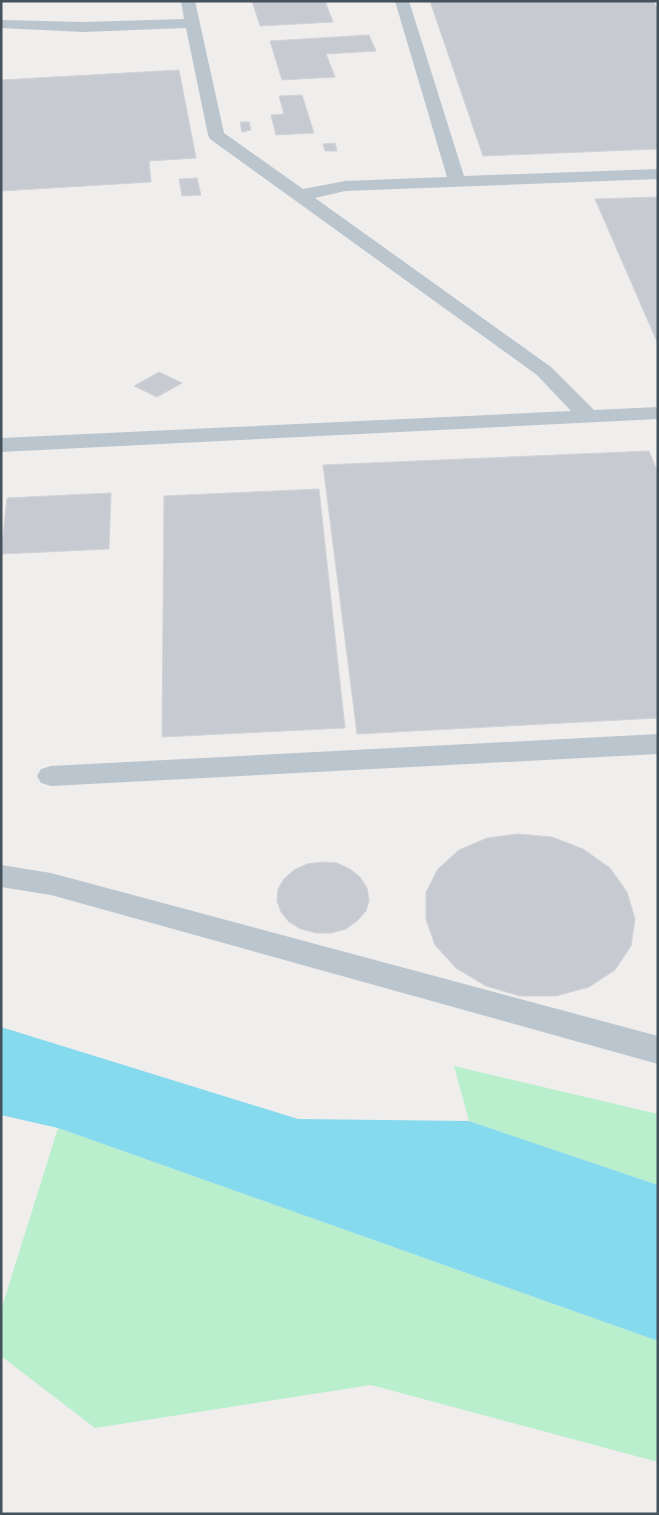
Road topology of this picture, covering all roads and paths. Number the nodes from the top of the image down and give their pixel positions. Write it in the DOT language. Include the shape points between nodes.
graph roads {
  1 [pos="188,1"];
  2 [pos="402,1"];
  3 [pos="193,23"];
  4 [pos="1,24"];
  5 [pos="658,174"];
  6 [pos="457,181"];
  7 [pos="302,195"];
  8 [pos="658,413"];
  9 [pos="588,416"];
  10 [pos="1,446"];
  11 [pos="658,744"];
  12 [pos="51,776"];
  13 [pos="1,876"];
  14 [pos="658,1050"];
  1 -- 3 [label="street"];
  2 -- 6 [label="street"];
  3 -- 4 [label="street" via="83,28"];
  3 -- 7 [label="street" via="216,135"];
  5 -- 6 [label="street"];
  6 -- 7 [label="street" via="345,186"];
  7 -- 9 [label="street" via="544,371"];
  8 -- 9 [label="street"];
  9 -- 10 [label="street"];
  11 -- 12 [label="street"];
  13 -- 14 [label="street" via="51,884"];
}
